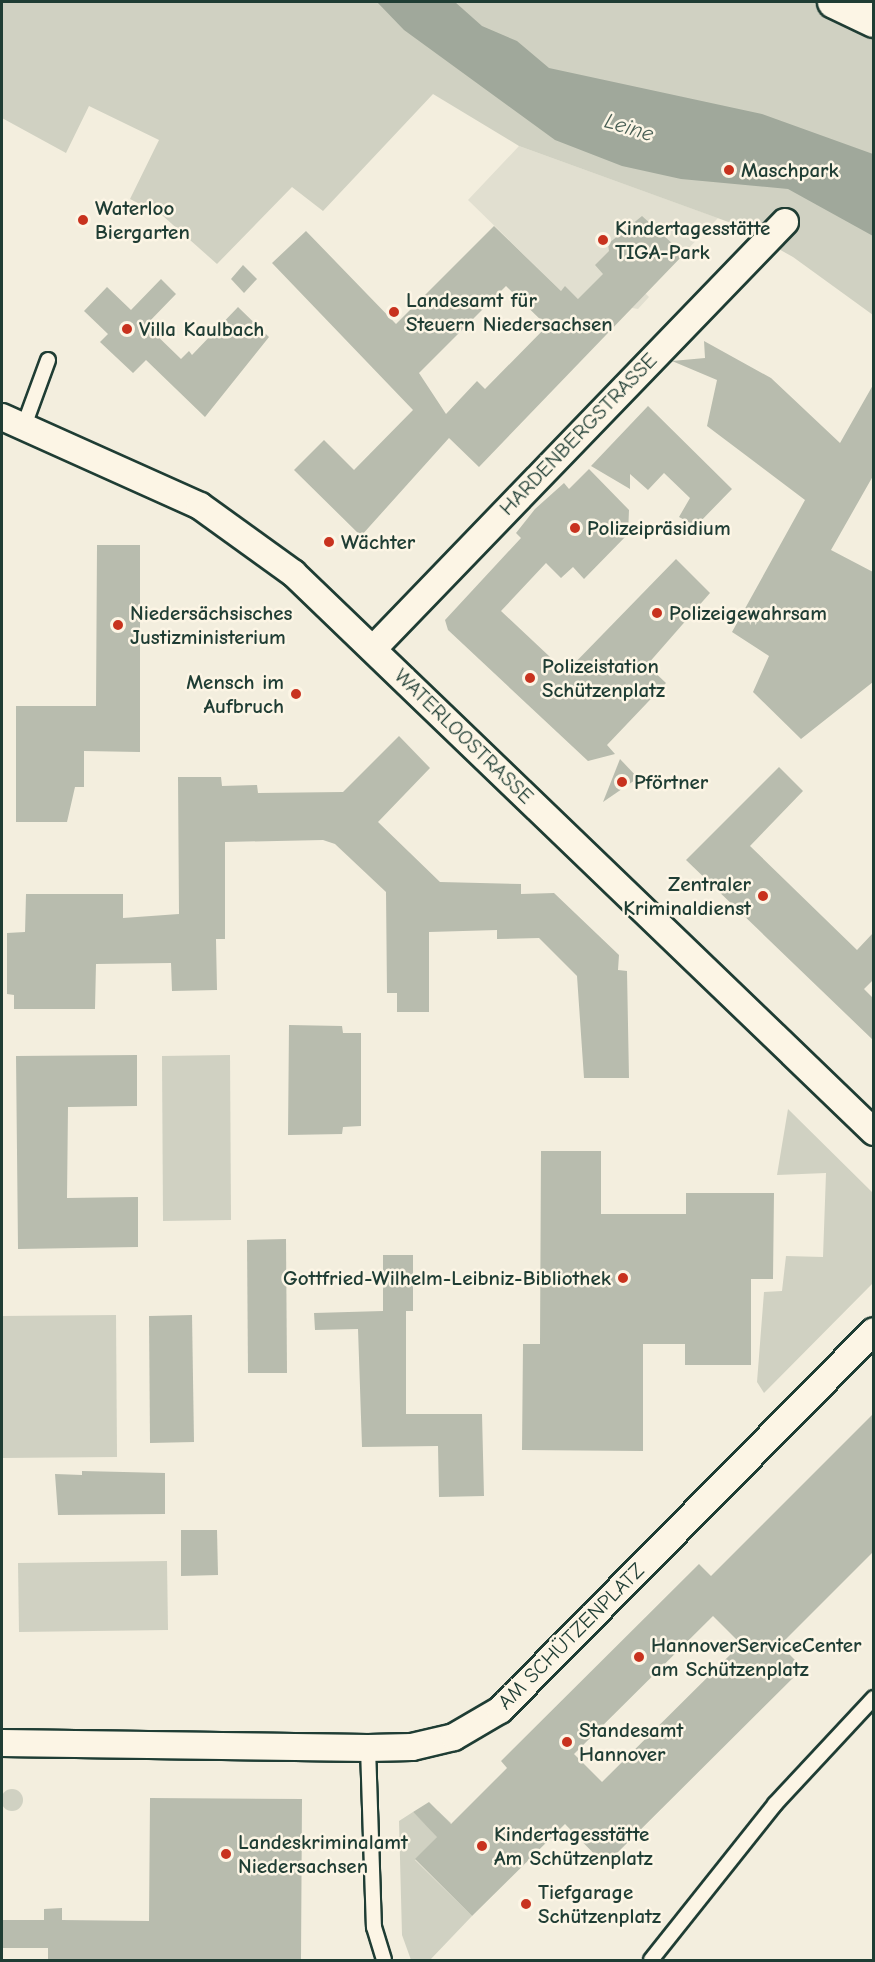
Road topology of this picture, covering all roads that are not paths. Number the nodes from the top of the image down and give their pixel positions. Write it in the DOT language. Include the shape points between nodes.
graph roads {
  1 [pos="834,2"];
  2 [pos="873,21"];
  3 [pos="785,222"];
  4 [pos="48,360"];
  5 [pos="13,420"];
  6 [pos="374,648"];
  7 [pos="873,1131"];
  8 [pos="873,1331"];
  9 [pos="873,1698"];
  10 [pos="2,1743"];
  11 [pos="368,1748"];
  12 [pos="384,1960"];
  13 [pos="651,1960"];
  1 -- 2 [label="street"];
  3 -- 6 [label="street, HARDENBERGSTRASSE"];
  4 -- 5 [label="lane"];
  5 -- 6 [label="street, WATERLOOSTRASSE" via="200,506 293,573"];
  6 -- 7 [label="street, WATERLOOSTRASSE"];
  8 -- 11 [label="street, AM SCHÜTZENPLATZ" via="500,1710 454,1737 412,1747"];
  9 -- 13 [label="lane" via="775,1804"];
  10 -- 11 [label="street, AM SCHÜTZENPLATZ"];
  11 -- 12 [label="lane" via="374,1927"];
}
